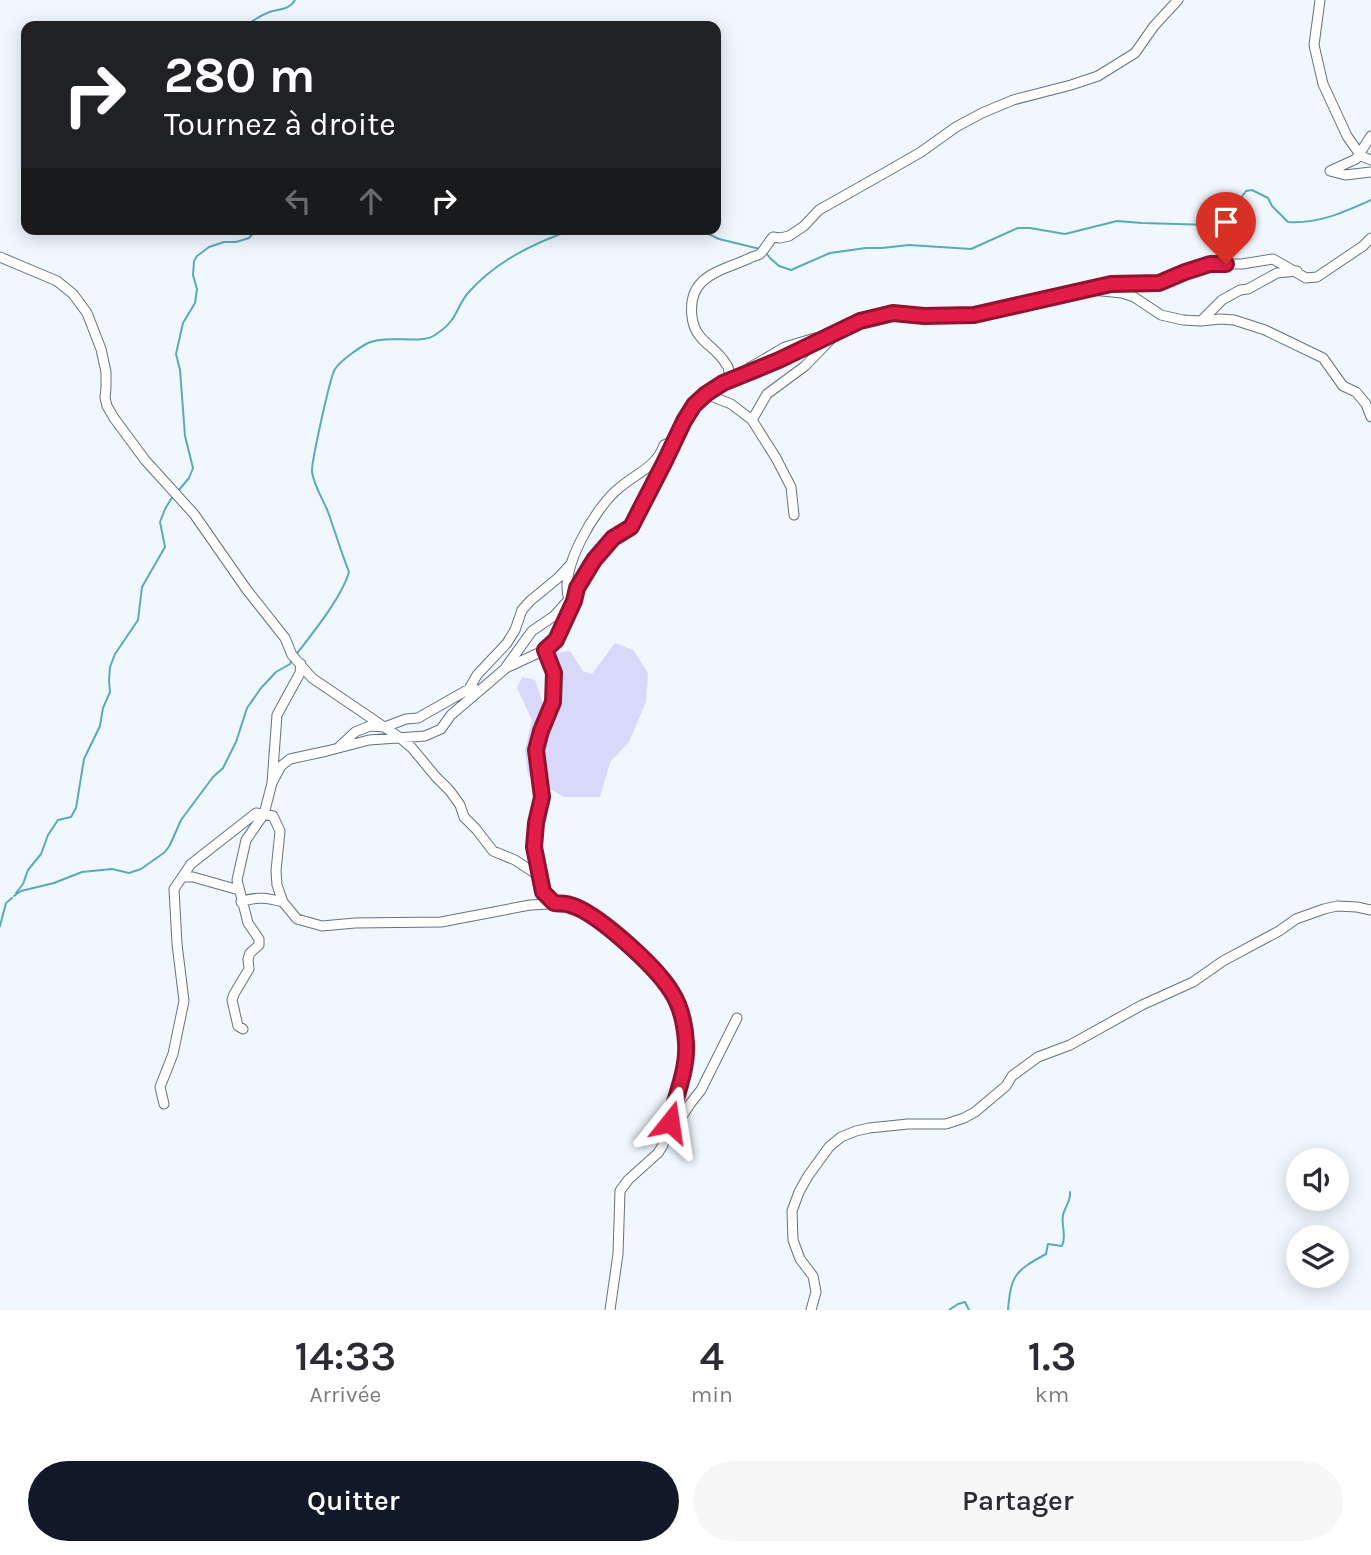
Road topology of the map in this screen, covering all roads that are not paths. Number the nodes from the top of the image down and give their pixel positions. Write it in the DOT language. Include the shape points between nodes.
graph roads {
  1 [pos="1178,0"];
  2 [pos="1320,0"];
  3 [pos="1371,136"];
  4 [pos="1360,154"];
  5 [pos="1371,160"];
  6 [pos="1371,172"];
  7 [pos="1371,238"];
  8 [pos="0,257"];
  9 [pos="1297,271"];
  10 [pos="1088,289"];
  11 [pos="1201,321"];
  12 [pos="834,334"];
  13 [pos="726,382"];
  14 [pos="706,394"];
  15 [pos="1371,417"];
  16 [pos="752,420"];
  17 [pos="675,440"];
  18 [pos="794,515"];
  19 [pos="572,563"];
  20 [pos="577,588"];
  21 [pos="569,599"];
  22 [pos="545,650"];
  23 [pos="297,659"];
  24 [pos="506,668"];
  25 [pos="486,685"];
  26 [pos="468,689"];
  27 [pos="385,727"];
  28 [pos="399,737"];
  29 [pos="339,747"];
  30 [pos="272,782"];
  31 [pos="264,814"];
  32 [pos="539,876"];
  33 [pos="182,877"];
  34 [pos="239,890"];
  35 [pos="242,902"];
  36 [pos="283,902"];
  37 [pos="554,903"];
  38 [pos="1371,910"];
  39 [pos="737,1018"];
  40 [pos="243,1029"];
  41 [pos="164,1104"];
  42 [pos="663,1145"];
  43 [pos="610,1310"];
  44 [pos="811,1310"];
  1 -- 13 [label="street" via="1135,53 1098,76 982,113 819,210 789,236 773,237 764,249 699,283 692,299 695,331 727,364"];
  2 -- 4 [label="street" via="1314,45 1323,84 1339,122"];
  3 -- 4 [label="street"];
  4 -- 5 [label="street"];
  4 -- 6 [label="street" via="1331,171 1345,175"];
  7 -- 9 [label="street" via="1317,277 1306,278"];
  8 -- 23 [label="street" via="57,281 73,294 95,330 106,372 105,397 114,418 194,514"];
  9 -- 10 [label="street" via="1273,259 1210,264 1159,283"];
  9 -- 11 [label="street" via="1277,273 1240,290"];
  10 -- 11 [label="street" via="1133,297 1161,315"];
  10 -- 12 [label="street" via="974,315 893,313 860,321"];
  11 -- 15 [label="street" via="1234,320 1323,358 1343,386 1366,404"];
  12 -- 13 [label="street"];
  12 -- 16 [label="street" via="805,366 767,394"];
  13 -- 14 [label="street"];
  14 -- 16 [label="street" via="731,404"];
  14 -- 17 [label="street" via="694,405"];
  16 -- 18 [label="street" via="791,487"];
  17 -- 19 [label="street" via="664,445 654,464 604,504"];
  17 -- 20 [label="street" via="631,527 613,538"];
  19 -- 21 [label="street" via="566,591"];
  19 -- 26 [label="street" via="522,610 507,643"];
  20 -- 21 [label="street"];
  20 -- 22 [label="street" via="556,640"];
  21 -- 24 [label="street" via="532,631"];
  22 -- 24 [label="street"];
  22 -- 32 [label="street" via="554,673 553,702 536,750 542,797 534,847"];
  23 -- 27 [label="street" via="312,678"];
  23 -- 30 [label="street" via="300,673 277,715"];
  24 -- 25 [label="street"];
  25 -- 26 [label="street"];
  25 -- 28 [label="street" via="441,729 425,736"];
  26 -- 27 [label="street" via="418,718"];
  27 -- 28 [label="street"];
  27 -- 29 [label="street" via="355,732"];
  28 -- 29 [label="street"];
  28 -- 32 [label="street" via="450,791 464,817 493,850"];
  29 -- 30 [label="street" via="290,759"];
  30 -- 31 [label="street"];
  31 -- 33 [label="street" via="256,813 191,864"];
  31 -- 34 [label="street" via="246,840"];
  31 -- 36 [label="street" via="273,816 280,831 276,871"];
  32 -- 37 [label="street" via="543,892"];
  33 -- 34 [label="street"];
  33 -- 41 [label="street" via="174,890 184,1001 173,1054 160,1087"];
  34 -- 35 [label="street"];
  35 -- 36 [label="street" via="266,898"];
  35 -- 40 [label="street" via="259,939 232,1000 238,1026"];
  36 -- 37 [label="street" via="297,919 322,926 441,922"];
  37 -- 42 [label="street" via="588,913 625,942 673,994 686,1046 683,1076"];
  38 -- 44 [label="street" via="1337,906 1296,919 1193,982 1038,1058 964,1118 946,1124 869,1128 841,1138 808,1176 792,1211 793,1240 815,1284"];
  39 -- 42 [label="street" via="701,1090"];
  42 -- 43 [label="street" via="620,1191"];
}
